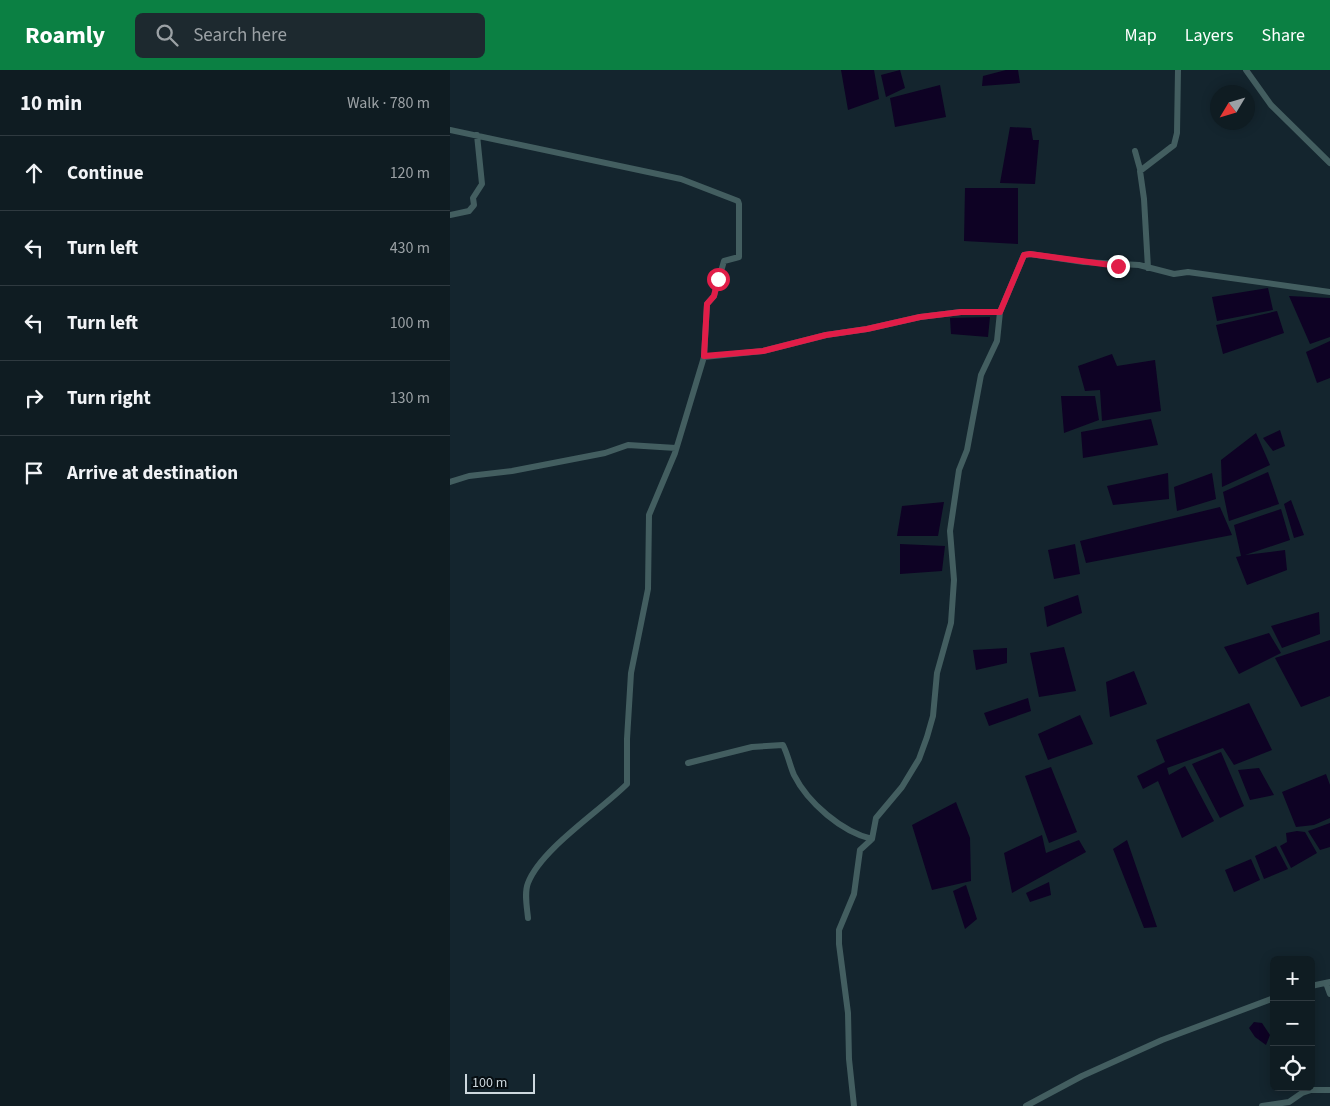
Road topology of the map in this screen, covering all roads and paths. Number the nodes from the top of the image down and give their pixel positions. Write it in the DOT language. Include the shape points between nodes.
graph roads {
  1 [pos="1178,70"];
  2 [pos="1246,70"];
  3 [pos="450,130"];
  4 [pos="477,135"];
  5 [pos="1134,151"];
  6 [pos="1330,163"];
  7 [pos="1140,169"];
  8 [pos="450,215"];
  9 [pos="1148,268"];
  10 [pos="1330,292"];
  11 [pos="1000,312"];
  12 [pos="704,356"];
  13 [pos="676,448"];
  14 [pos="450,482"];
  15 [pos="688,763"];
  16 [pos="872,838"];
  17 [pos="528,918"];
  18 [pos="1328,983"];
  19 [pos="1315,985"];
  20 [pos="1330,994"];
  21 [pos="1270,1000"];
  22 [pos="1330,1090"];
  23 [pos="854,1106"];
  24 [pos="1026,1106"];
  25 [pos="1262,1106"];
  1 -- 7 [label="street" via="1174,145"];
  2 -- 6 [label="street" via="1272,105"];
  3 -- 4 [label="street"];
  4 -- 8 [label="street" via="482,184 469,211"];
  4 -- 12 [label="street" via="681,179 738,200 739,258 724,261 714,296 707,304"];
  5 -- 7 [label="street"];
  7 -- 9 [label="street"];
  9 -- 10 [label="street" via="1174,274 1188,272"];
  9 -- 11 [label="street" via="1024,255"];
  11 -- 12 [label="street" via="920,317 763,351"];
  11 -- 16 [label="street" via="997,341 982,375 953,502 950,531 954,580 951,623 936,673 933,716 919,759 902,787 876,818"];
  12 -- 13 [label="street"];
  13 -- 14 [label="street" via="628,445 605,453"];
  13 -- 17 [label="street" via="649,515 648,588 633,653 627,784 542,861 528,882"];
  15 -- 16 [label="street" via="752,747 783,745 793,772 812,799 831,817 858,834"];
  16 -- 23 [label="street" via="860,850 854,894 839,930"];
  18 -- 19 [label="street"];
  18 -- 20 [label="street"];
  21 -- 24 [label="street" via="1162,1040 1082,1076"];
  22 -- 25 [label="street" via="1302,1092 1289,1102"];
}
